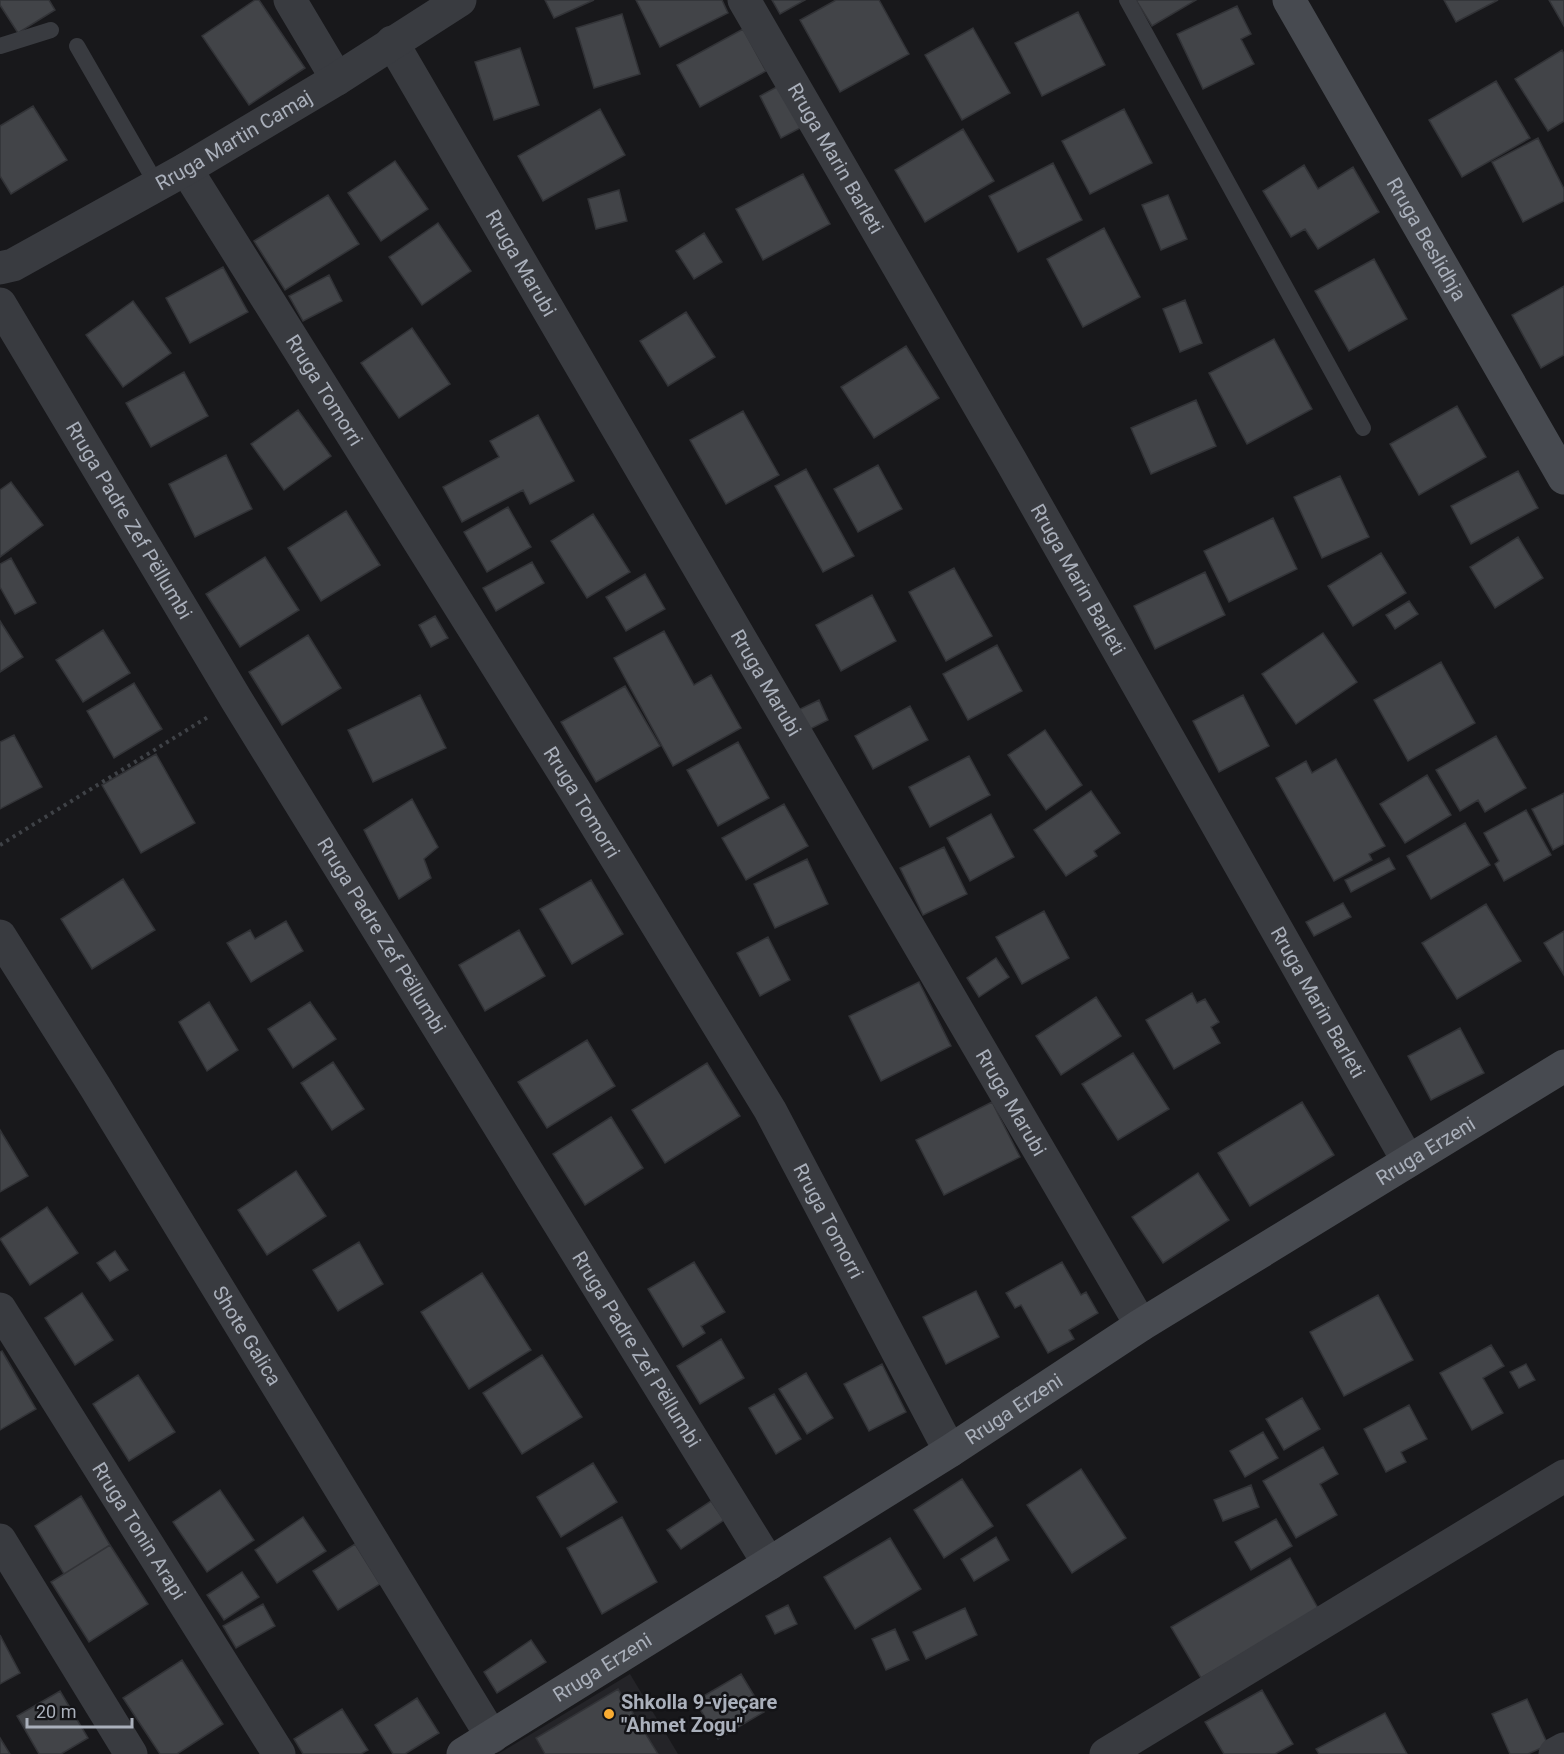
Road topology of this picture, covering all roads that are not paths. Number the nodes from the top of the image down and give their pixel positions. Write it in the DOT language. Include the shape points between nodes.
graph roads {
  1 [pos="290,0"];
  2 [pos="460,0"];
  3 [pos="744,0"];
  4 [pos="1127,0"];
  5 [pos="1288,0"];
  6 [pos="51,30"];
  7 [pos="392,42"];
  8 [pos="0,46"];
  9 [pos="77,46"];
  10 [pos="338,79"];
  11 [pos="186,169"];
  12 [pos="157,185"];
  13 [pos="0,268"];
  14 [pos="0,304"];
  15 [pos="1363,428"];
  16 [pos="1564,478"];
  17 [pos="0,936"];
  18 [pos="1564,1066"];
  19 [pos="1408,1161"];
  20 [pos="0,1309"];
  21 [pos="1141,1325"];
  22 [pos="950,1451"];
  23 [pos="1564,1476"];
  24 [pos="0,1540"];
  25 [pos="769,1564"];
  26 [pos="492,1737"];
  27 [pos="1564,1749"];
  28 [pos="131,1754"];
  29 [pos="279,1754"];
  30 [pos="463,1754"];
  31 [pos="1106,1754"];
  32 [pos="1555,1754"];
  1 -- 10 [label="street"];
  2 -- 7 [label="street, Rruga Martin Camaj"];
  3 -- 19 [label="street, Rruga Marin Barleti"];
  4 -- 15 [label="lane"];
  5 -- 16 [label="street, Rruga Beslidhja"];
  6 -- 8 [label="lane"];
  7 -- 10 [label="street, Rruga Martin Camaj"];
  7 -- 21 [label="street, Rruga Marubi"];
  9 -- 12 [label="lane"];
  10 -- 11 [label="street, Rruga Martin Camaj"];
  11 -- 12 [label="street, Rruga Martin Camaj"];
  11 -- 22 [label="street, Rruga Tomorri" via="770,1110"];
  12 -- 13 [label="street, Rruga Martin Camaj" via="13,265"];
  14 -- 25 [label="street, Rruga Padre Zef Pëllumbi" via="236,699"];
  17 -- 26 [label="street, Shote Galica"];
  18 -- 19 [label="street, Rruga Erzeni"];
  19 -- 21 [label="street, Rruga Erzeni"];
  20 -- 29 [label="street, Rruga Tonin Arapi"];
  21 -- 22 [label="street, Rruga Erzeni"];
  22 -- 25 [label="street, Rruga Erzeni"];
  23 -- 31 [label="street"];
  24 -- 28 [label="street"];
  25 -- 26 [label="street, Rruga Erzeni"];
  26 -- 30 [label="street, Rruga Erzeni"];
  27 -- 32 [label="street"];
}
